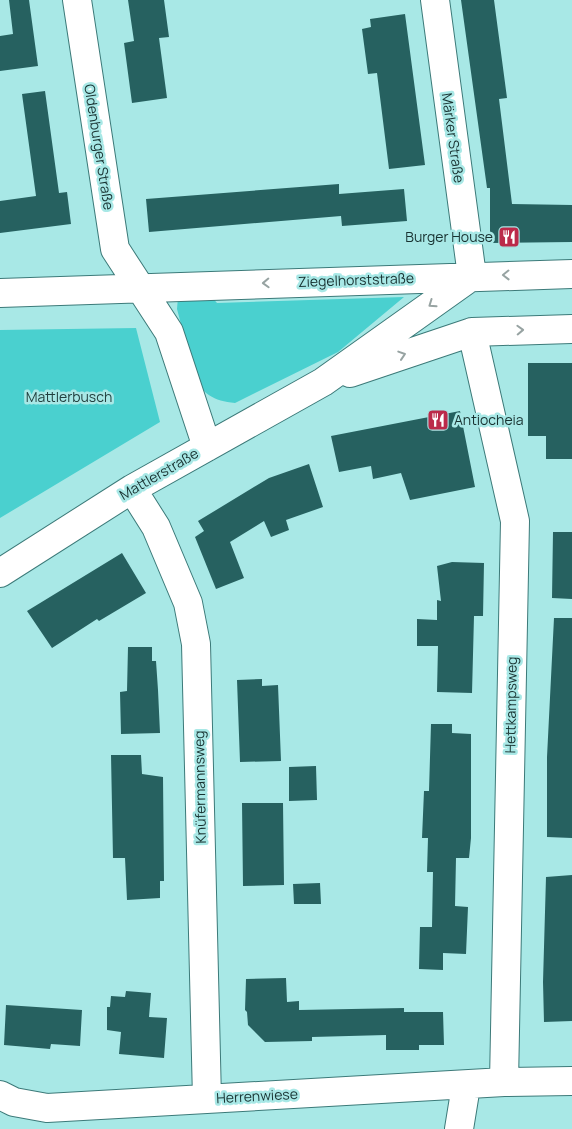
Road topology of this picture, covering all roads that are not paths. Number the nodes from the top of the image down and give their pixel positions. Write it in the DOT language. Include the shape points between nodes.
graph roads {
  1 [pos="77,0"];
  2 [pos="435,0"];
  3 [pos="572,274"];
  4 [pos="472,276"];
  5 [pos="140,288"];
  6 [pos="0,293"];
  7 [pos="572,328"];
  8 [pos="472,332"];
  9 [pos="323,382"];
  10 [pos="207,447"];
  11 [pos="132,489"];
  12 [pos="0,573"];
  13 [pos="572,1081"];
  14 [pos="504,1082"];
  15 [pos="466,1086"];
  16 [pos="0,1095"];
  17 [pos="207,1099"];
  18 [pos="48,1118"];
  19 [pos="459,1129"];
  1 -- 5 [label="street, Oldenburger Straße" via="115,249"];
  2 -- 4 [label="street, Märker Straße"];
  3 -- 4 [label="street, Ziegelhorststraße, one-way"];
  4 -- 5 [label="street, Ziegelhorststraße, one-way"];
  4 -- 9 [label="street, Mattlerstraße, one-way"];
  5 -- 6 [label="street, Ziegelhorststraße"];
  5 -- 10 [label="street" via="169,332"];
  8 -- 7 [label="street, Mattlerstraße, one-way"];
  9 -- 8 [label="street, Mattlerstraße, one-way"];
  8 -- 14 [label="street, Hettkampsweg" via="515,521"];
  9 -- 10 [label="street, Mattlerstraße"];
  10 -- 11 [label="street, Mattlerstraße"];
  11 -- 12 [label="street, Mattlerstraße"];
  11 -- 17 [label="street, Knüfermannsweg" via="156,528 188,603 196,644"];
  13 -- 14 [label="street, Herrenwiese"];
  14 -- 15 [label="street, Herrenwiese"];
  15 -- 17 [label="street, Herrenwiese"];
  15 -- 19 [label="street"];
  16 -- 18 [label="street, Herrenwiese"];
  17 -- 18 [label="street, Herrenwiese"];
}
